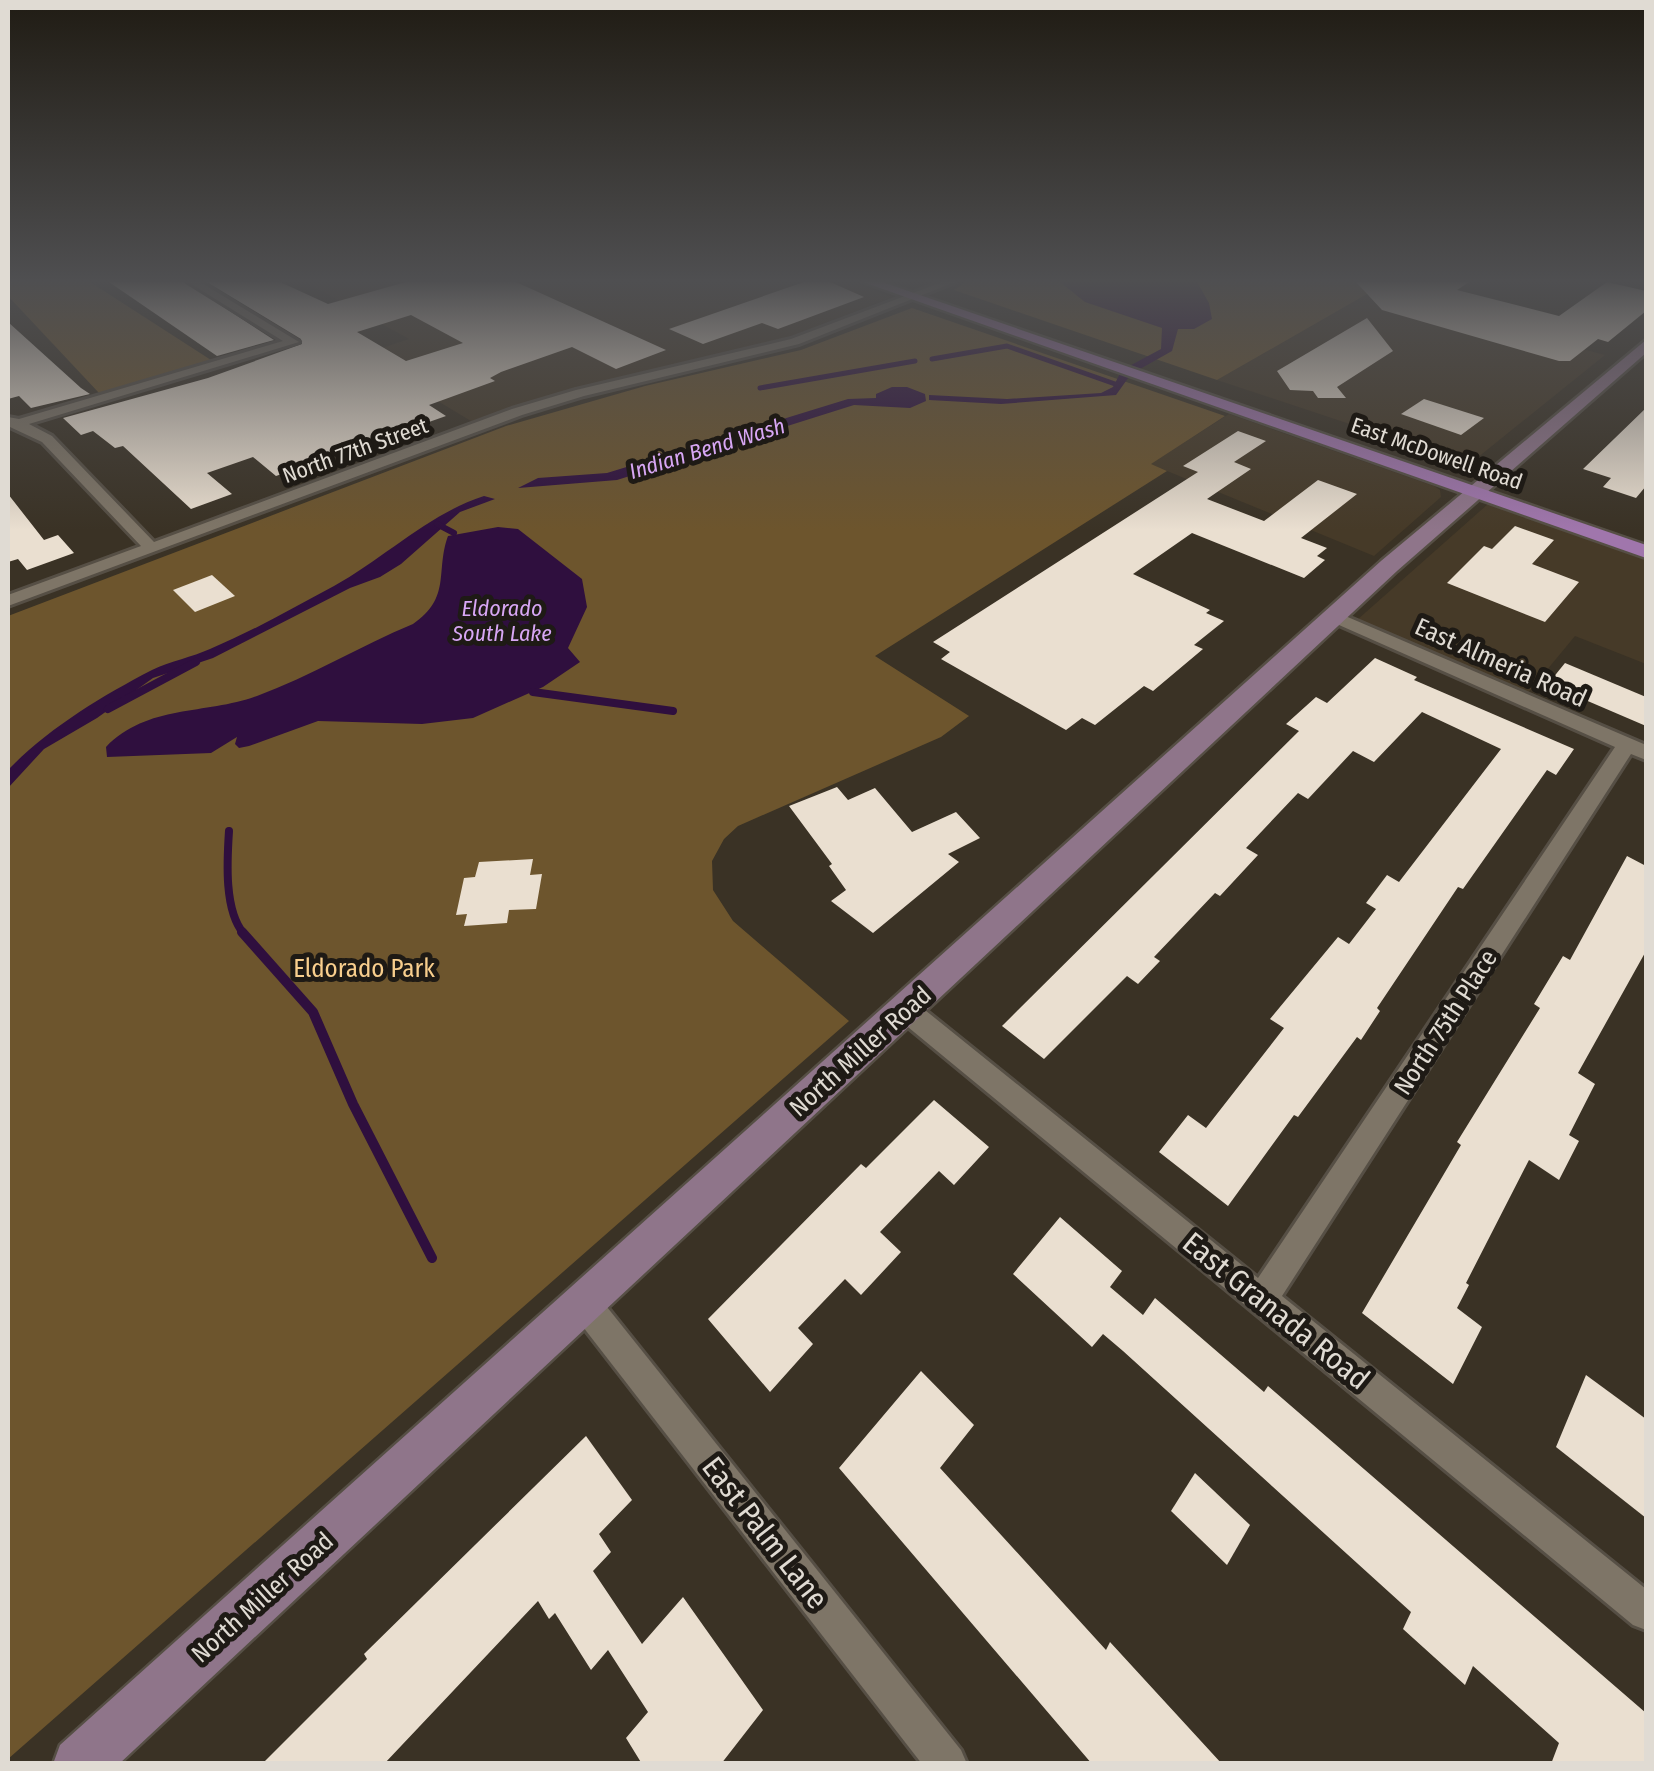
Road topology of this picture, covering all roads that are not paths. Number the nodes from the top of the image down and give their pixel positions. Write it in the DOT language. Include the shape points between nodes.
graph roads {
  1 [pos="211,365"];
  2 [pos="711,365"];
  3 [pos="1110,365"];
  4 [pos="1155,365"];
  5 [pos="1623,365"];
  6 [pos="11,420"];
  7 [pos="1482,485"];
  8 [pos="1646,531"];
  9 [pos="151,548"];
  10 [pos="1646,552"];
  11 [pos="8,601"];
  12 [pos="1336,617"];
  13 [pos="1637,749"];
  14 [pos="906,1010"];
  15 [pos="1262,1300"];
  16 [pos="584,1303"];
  17 [pos="1646,1612"];
  18 [pos="91,1759"];
  19 [pos="947,1764"];
  1 -- 6 [label="street"];
  2 -- 9 [label="street, North 77th Street" via="536,406"];
  3 -- 7 [label="main road, East McDowell Road"];
  4 -- 7 [label="main road, East McDowell Road"];
  5 -- 7 [label="street, North Miller Road"];
  6 -- 9 [label="street" via="46,439"];
  7 -- 8 [label="main road, East McDowell Road"];
  7 -- 10 [label="main road, East McDowell Road"];
  7 -- 12 [label="street, North Miller Road"];
  9 -- 11 [label="street, North 77th Street"];
  12 -- 13 [label="street, East Almeria Road"];
  12 -- 14 [label="street, North Miller Road"];
  13 -- 15 [label="street, North 75th Place"];
  14 -- 15 [label="street, East Granada Road"];
  14 -- 16 [label="street, North Miller Road"];
  15 -- 17 [label="street, East Granada Road"];
  16 -- 18 [label="street, North Miller Road"];
  16 -- 19 [label="street, East Palm Lane"];
}
